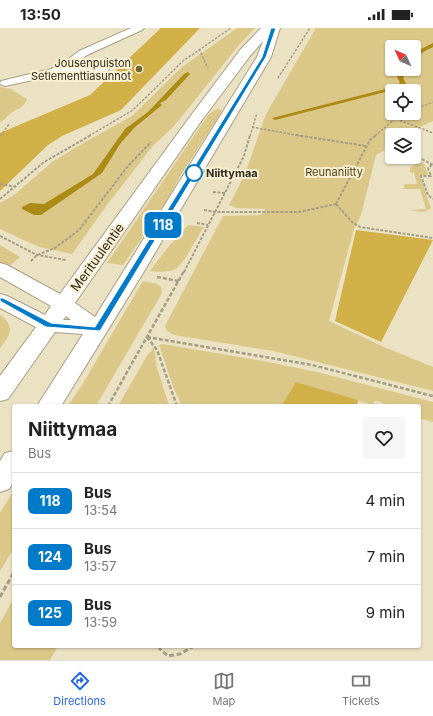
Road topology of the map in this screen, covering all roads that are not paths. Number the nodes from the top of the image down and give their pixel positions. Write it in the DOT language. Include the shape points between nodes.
graph roads {
  1 [pos="139,28"];
  2 [pos="268,28"];
  3 [pos="274,28"];
  4 [pos="104,69"];
  5 [pos="54,72"];
  6 [pos="2,78"];
  7 [pos="0,269"];
  8 [pos="0,300"];
  9 [pos="63,304"];
  10 [pos="49,325"];
  11 [pos="97,329"];
  12 [pos="0,393"];
  13 [pos="50,404"];
  14 [pos="12,463"];
  15 [pos="0,482"];
  1 -- 5 [label="lane" via="83,53"];
  2 -- 9 [label="main road, Merituulentie" via="245,53 197,116"];
  3 -- 11 [label="main road" via="264,57"];
  4 -- 5 [label="lane"];
  5 -- 6 [label="lane" via="23,78"];
  7 -- 9 [label="main road"];
  8 -- 10 [label="main road"];
  9 -- 10 [label="main road, Merituulentie"];
  9 -- 11 [label="main road"];
  10 -- 11 [label="main road"];
  10 -- 12 [label="main road, Merituulentie"];
  11 -- 13 [label="main road"];
  14 -- 15 [label="main road"];
}
